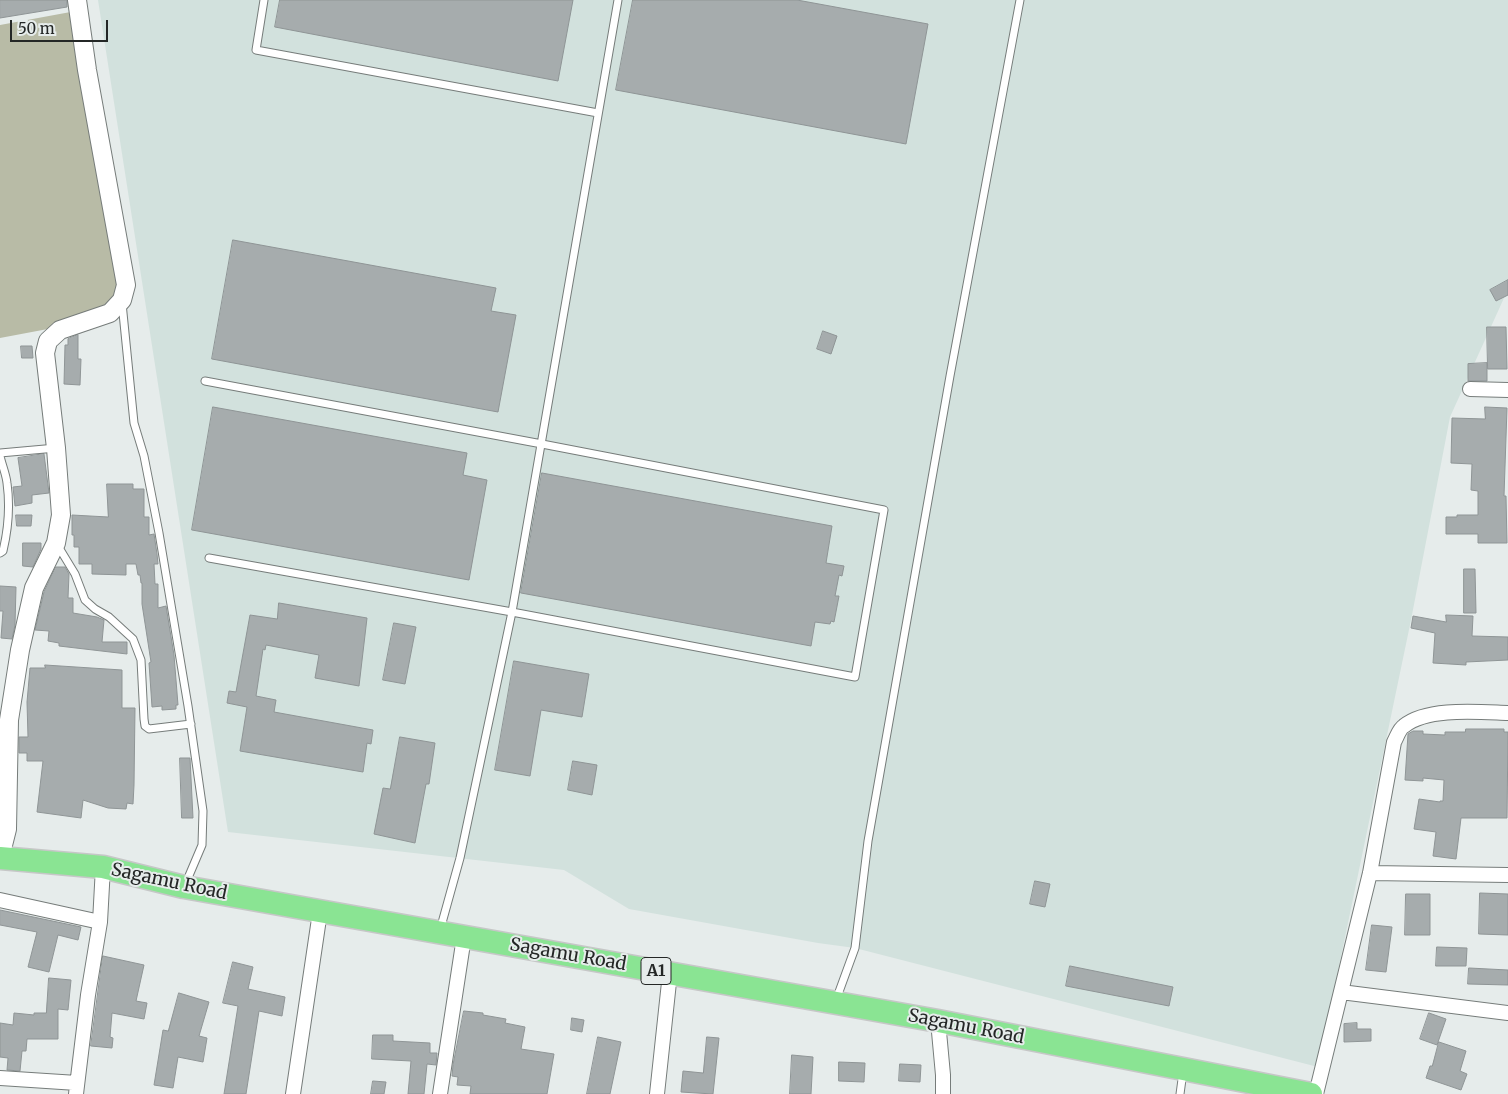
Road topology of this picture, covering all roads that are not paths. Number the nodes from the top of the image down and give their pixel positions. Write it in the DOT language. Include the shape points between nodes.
graph roads {
  1 [pos="77,0"];
  2 [pos="264,0"];
  3 [pos="618,0"];
  4 [pos="1020,0"];
  5 [pos="598,113"];
  6 [pos="122,300"];
  7 [pos="205,381"];
  8 [pos="1470,389"];
  9 [pos="1508,390"];
  10 [pos="542,444"];
  11 [pos="56,448"];
  12 [pos="0,454"];
  13 [pos="56,543"];
  14 [pos="0,553"];
  15 [pos="208,558"];
  16 [pos="512,612"];
  17 [pos="1508,713"];
  18 [pos="191,724"];
  19 [pos="0,858"];
  20 [pos="103,867"];
  21 [pos="1370,873"];
  22 [pos="1508,875"];
  23 [pos="184,887"];
  24 [pos="0,900"];
  25 [pos="320,912"];
  26 [pos="100,922"];
  27 [pos="439,933"];
  28 [pos="464,937"];
  29 [pos="670,973"];
  30 [pos="1341,992"];
  31 [pos="835,1002"];
  32 [pos="1508,1013"];
  33 [pos="938,1021"];
  34 [pos="1184,1069"];
  35 [pos="0,1078"];
  36 [pos="77,1088"];
  37 [pos="294,1094"];
  38 [pos="440,1094"];
  39 [pos="657,1094"];
  40 [pos="943,1094"];
  41 [pos="1180,1094"];
  42 [pos="1311,1094"];
  43 [pos="1316,1094"];
  1 -- 6 [label="street" via="126,285"];
  2 -- 5 [label="lane" via="256,50"];
  3 -- 5 [label="lane"];
  4 -- 31 [label="lane" via="868,840 854,948"];
  5 -- 10 [label="lane"];
  6 -- 11 [label="street" via="110,313 60,330 48,341 45,353"];
  6 -- 18 [label="lane" via="134,423 159,532"];
  7 -- 10 [label="lane"];
  8 -- 9 [label="street"];
  10 -- 16 [label="lane"];
  10 -- 16 [label="lane" via="884,510 854,678"];
  11 -- 12 [label="lane"];
  11 -- 13 [label="street" via="62,515"];
  12 -- 14 [label="lane" via="7,484 7,536"];
  13 -- 18 [label="lane" via="75,574 85,600 133,639 141,660 145,726 149,729"];
  13 -- 19 [label="street" via="34,588 20,650 9,720 7,829"];
  15 -- 16 [label="lane"];
  16 -- 27 [label="lane" via="460,858"];
  17 -- 21 [label="street" via="1435,714 1402,727 1394,742"];
  18 -- 23 [label="lane" via="203,811 202,845"];
  19 -- 20 [label="highway, Sagamu Road / A1"];
  20 -- 23 [label="highway, Sagamu Road / A1"];
  20 -- 26 [label="street"];
  21 -- 22 [label="street"];
  21 -- 30 [label="street"];
  23 -- 25 [label="highway, Sagamu Road / A1"];
  24 -- 26 [label="street"];
  25 -- 27 [label="highway, Sagamu Road / A1"];
  25 -- 37 [label="street"];
  26 -- 36 [label="street"];
  27 -- 28 [label="highway, Sagamu Road / A1"];
  28 -- 29 [label="highway, Sagamu Road / A1"];
  28 -- 38 [label="street"];
  29 -- 31 [label="highway, Sagamu Road / A1"];
  29 -- 39 [label="street"];
  30 -- 32 [label="street"];
  30 -- 43 [label="street"];
  31 -- 33 [label="highway, Sagamu Road / A1"];
  33 -- 34 [label="highway, Sagamu Road / A1"];
  33 -- 40 [label="street"];
  34 -- 41 [label="lane"];
  34 -- 42 [label="highway, Sagamu Road / A1"];
  35 -- 36 [label="street"];
}
